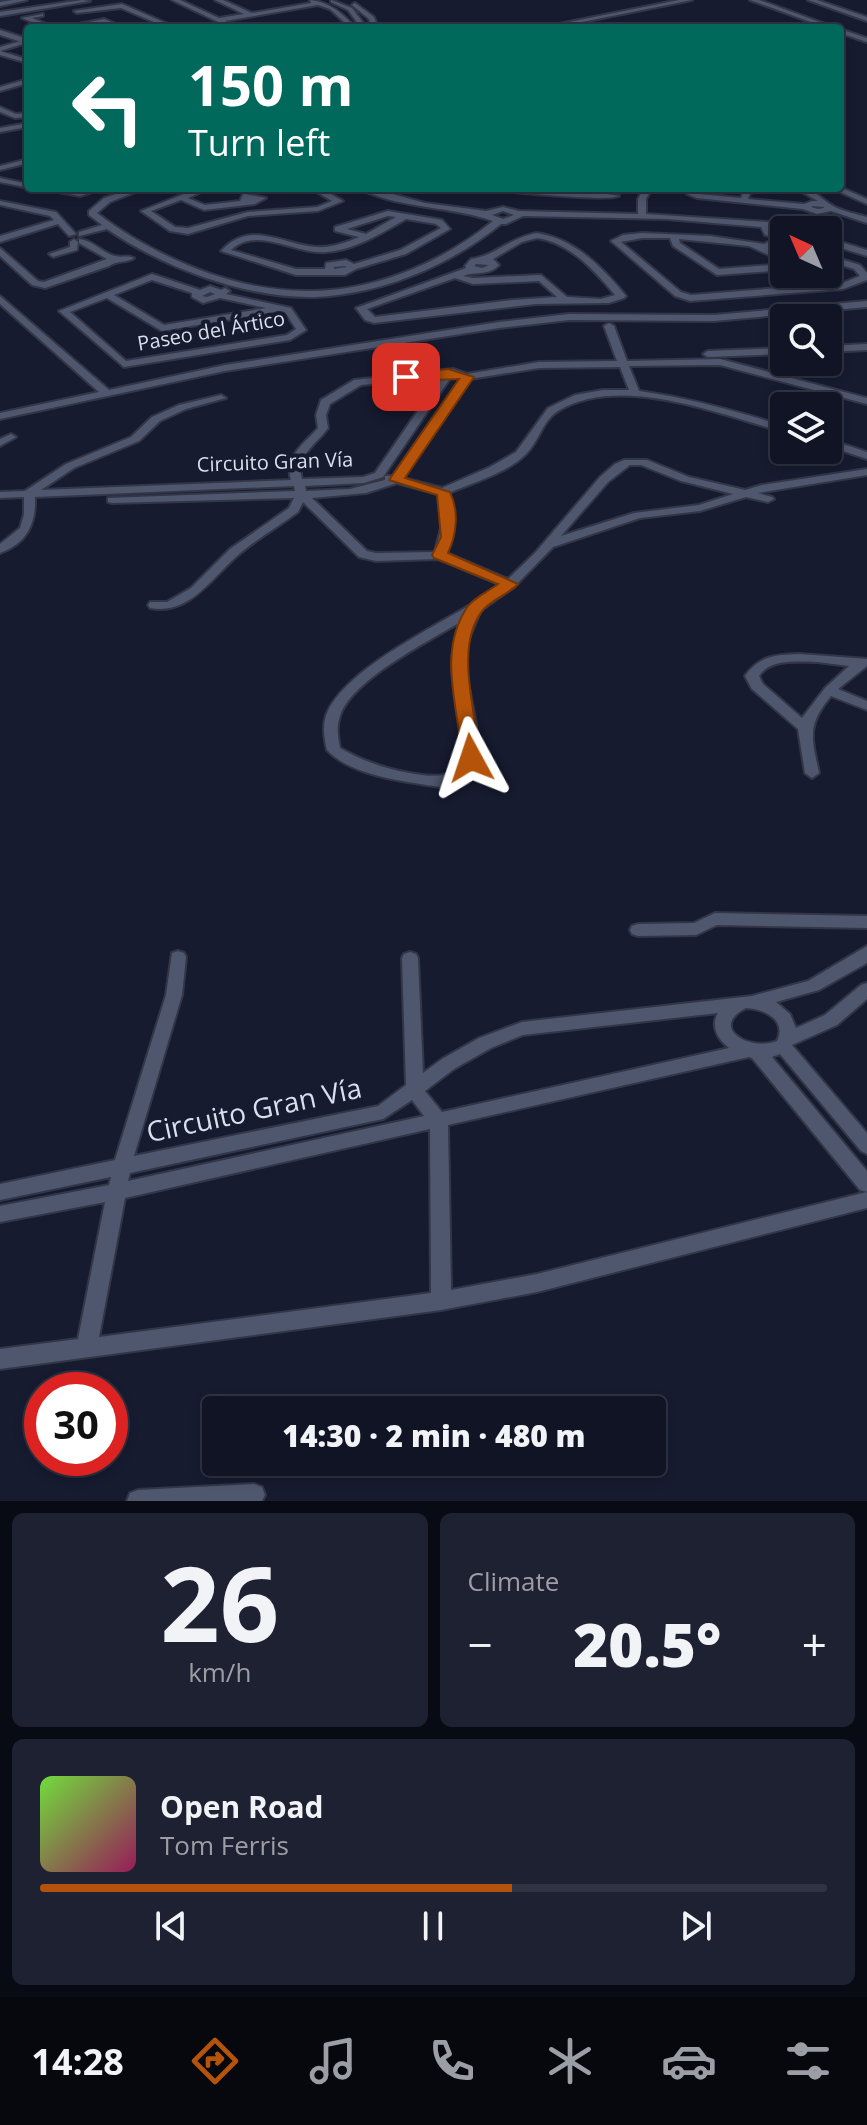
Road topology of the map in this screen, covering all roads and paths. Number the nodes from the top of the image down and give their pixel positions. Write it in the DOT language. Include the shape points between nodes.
graph roads {
  1 [pos="24,0"];
  2 [pos="76,0"];
  3 [pos="97,0"];
  4 [pos="175,0"];
  5 [pos="218,0"];
  6 [pos="308,0"];
  7 [pos="328,0"];
  8 [pos="342,0"];
  9 [pos="689,0"];
  10 [pos="753,0"];
  11 [pos="814,1"];
  12 [pos="197,2"];
  13 [pos="320,3"];
  14 [pos="0,4"];
  15 [pos="185,5"];
  16 [pos="832,5"];
  17 [pos="63,7"];
  18 [pos="0,12"];
  19 [pos="250,14"];
  20 [pos="796,15"];
  21 [pos="867,19"];
  22 [pos="218,20"];
  23 [pos="42,24"];
  24 [pos="86,24"];
  25 [pos="112,24"];
  26 [pos="164,24"];
  27 [pos="227,24"];
  28 [pos="346,24"];
  29 [pos="361,24"];
  30 [pos="373,24"];
  31 [pos="563,24"];
  32 [pos="822,24"];
  33 [pos="844,32"];
  34 [pos="0,34"];
  35 [pos="867,40"];
  36 [pos="23,43"];
  37 [pos="1,52"];
  38 [pos="24,60"];
  39 [pos="24,82"];
  40 [pos="19,84"];
  41 [pos="24,87"];
  42 [pos="0,89"];
  43 [pos="0,109"];
  44 [pos="21,116"];
  45 [pos="24,126"];
  46 [pos="0,130"];
  47 [pos="24,162"];
  48 [pos="0,168"];
  49 [pos="0,180"];
  50 [pos="24,185"];
  51 [pos="67,192"];
  52 [pos="87,192"];
  53 [pos="130,192"];
  54 [pos="194,192"];
  55 [pos="322,192"];
  56 [pos="377,192"];
  57 [pos="394,192"];
  58 [pos="601,192"];
  59 [pos="646,192"];
  60 [pos="690,192"];
  61 [pos="747,192"];
  62 [pos="807,192"];
  63 [pos="844,192"];
  64 [pos="256,193"];
  65 [pos="615,196"];
  66 [pos="180,197"];
  67 [pos="744,200"];
  68 [pos="867,202"];
  69 [pos="0,203"];
  70 [pos="827,206"];
  71 [pos="810,209"];
  72 [pos="490,212"];
  73 [pos="518,215"];
  74 [pos="404,216"];
  75 [pos="642,216"];
  76 [pos="804,216"];
  77 [pos="867,220"];
  78 [pos="58,221"];
  79 [pos="499,221"];
  80 [pos="111,229"];
  81 [pos="326,229"];
  82 [pos="338,229"];
  83 [pos="768,229"];
  84 [pos="770,235"];
  85 [pos="365,236"];
  86 [pos="674,237"];
  87 [pos="80,238"];
  88 [pos="0,239"];
  89 [pos="842,239"];
  90 [pos="842,245"];
  91 [pos="770,246"];
  92 [pos="867,246"];
  93 [pos="0,251"];
  94 [pos="867,253"];
  95 [pos="53,254"];
  96 [pos="451,255"];
  97 [pos="130,258"];
  98 [pos="113,259"];
  99 [pos="842,262"];
  100 [pos="476,263"];
  101 [pos="352,268"];
  102 [pos="770,268"];
  103 [pos="334,272"];
  104 [pos="458,277"];
  105 [pos="227,279"];
  106 [pos="239,282"];
  107 [pos="373,283"];
  108 [pos="842,286"];
  109 [pos="359,287"];
  110 [pos="818,288"];
  111 [pos="217,293"];
  112 [pos="107,294"];
  113 [pos="0,299"];
  114 [pos="564,299"];
  115 [pos="867,304"];
  116 [pos="281,308"];
  117 [pos="609,326"];
  118 [pos="867,347"];
  119 [pos="842,348"];
  120 [pos="770,352"];
  121 [pos="718,358"];
  122 [pos="623,361"];
  123 [pos="448,373"];
  124 [pos="467,377"];
  125 [pos="105,392"];
  126 [pos="635,394"];
  127 [pos="221,398"];
  128 [pos="867,401"];
  129 [pos="0,416"];
  130 [pos="770,425"];
  131 [pos="406,439"];
  132 [pos="422,441"];
  133 [pos="842,447"];
  134 [pos="867,456"];
  135 [pos="867,472"];
  136 [pos="379,475"];
  137 [pos="396,480"];
  138 [pos="300,489"];
  139 [pos="443,492"];
  140 [pos="0,495"];
  141 [pos="742,495"];
  142 [pos="29,498"];
  143 [pos="768,499"];
  144 [pos="0,504"];
  145 [pos="294,510"];
  146 [pos="318,511"];
  147 [pos="550,544"];
  148 [pos="0,549"];
  149 [pos="440,555"];
  150 [pos="510,584"];
  151 [pos="154,605"];
  152 [pos="476,608"];
  153 [pos="864,662"];
  154 [pos="830,691"];
  155 [pos="867,706"];
  156 [pos="805,728"];
  157 [pos="812,773"];
  158 [pos="867,922"];
  159 [pos="638,930"];
  160 [pos="867,952"];
  161 [pos="178,957"];
  162 [pos="410,958"];
  163 [pos="867,989"];
  164 [pos="745,1003"];
  165 [pos="785,1043"];
  166 [pos="753,1052"];
  167 [pos="415,1091"];
  168 [pos="439,1122"];
  169 [pos="867,1146"];
  170 [pos="122,1166"];
  171 [pos="867,1184"];
  172 [pos="0,1192"];
  173 [pos="117,1192"];
  174 [pos="867,1200"];
  175 [pos="0,1214"];
  176 [pos="441,1301"];
  177 [pos="86,1349"];
  178 [pos="0,1359"];
  179 [pos="254,1495"];
  180 [pos="138,1501"];
  1 -- 14 [label="street"];
  2 -- 17 [label="street"];
  3 -- 17 [label="street"];
  4 -- 15 [label="street"];
  5 -- 19 [label="street"];
  6 -- 13 [label="street"];
  7 -- 29 [label="street" via="350,9"];
  8 -- 30 [label="street" via="366,12"];
  9 -- 31 [label="street"];
  10 -- 20 [label="street"];
  11 -- 16 [label="street"];
  12 -- 15 [label="street"];
  13 -- 19 [label="street"];
  13 -- 28 [label="street" via="341,13"];
  15 -- 22 [label="street"];
  16 -- 20 [label="street"];
  16 -- 21 [label="street"];
  17 -- 18 [label="street"];
  17 -- 23 [label="street" via="25,18"];
  17 -- 26 [label="street" via="122,6"];
  19 -- 22 [label="street"];
  20 -- 32 [label="street"];
  22 -- 27 [label="street"];
  24 -- 25 [label="street"];
  33 -- 35 [label="street"];
  34 -- 36 [label="street"];
  36 -- 37 [label="street"];
  37 -- 38 [label="street"];
  39 -- 40 [label="street"];
  40 -- 41 [label="street"];
  40 -- 42 [label="street"];
  43 -- 44 [label="street"];
  45 -- 46 [label="street"];
  47 -- 48 [label="street"];
  49 -- 50 [label="street"];
  51 -- 52 [label="street"];
  53 -- 80 [label="street" via="94,208 92,213"];
  54 -- 66 [label="street"];
  55 -- 66 [label="street" via="339,201 318,209 248,214 188,231 173,229 145,211"];
  56 -- 72 [label="street" via="424,205"];
  57 -- 72 [label="street"];
  58 -- 65 [label="street"];
  59 -- 75 [label="street"];
  60 -- 67 [label="street"];
  61 -- 67 [label="street"];
  62 -- 70 [label="street"];
  63 -- 68 [label="street"];
  64 -- 66 [label="street" via="260,200 255,202 204,208"];
  67 -- 71 [label="street"];
  69 -- 78 [label="street" via="53,214"];
  70 -- 71 [label="street" via="812,203"];
  70 -- 77 [label="street"];
  71 -- 76 [label="street"];
  72 -- 73 [label="street"];
  72 -- 79 [label="street"];
  73 -- 75 [label="street"];
  73 -- 79 [label="street"];
  73 -- 83 [label="street"];
  74 -- 82 [label="street" via="388,213"];
  74 -- 85 [label="street"];
  74 -- 101 [label="street" via="439,222 446,229 403,252"];
  75 -- 83 [label="street"];
  78 -- 87 [label="street"];
  78 -- 88 [label="street"];
  79 -- 96 [label="street"];
  80 -- 87 [label="street"];
  80 -- 105 [label="street" via="173,261"];
  81 -- 82 [label="street"];
  82 -- 85 [label="street"];
  83 -- 84 [label="street"];
  85 -- 103 [label="street" via="316,250 258,237 225,251 296,272"];
  86 -- 91 [label="street"];
  86 -- 102 [label="street" via="676,244 717,272"];
  86 -- 110 [label="street" via="626,236 615,241 678,294 690,298"];
  87 -- 95 [label="street" via="74,248"];
  87 -- 98 [label="street"];
  89 -- 92 [label="street"];
  90 -- 94 [label="street"];
  93 -- 98 [label="street" via="43,287"];
  96 -- 100 [label="street"];
  96 -- 107 [label="street"];
  97 -- 98 [label="street"];
  99 -- 108 [label="street" via="866,277"];
  100 -- 104 [label="street"];
  100 -- 114 [label="street" via="522,238 552,236 621,296 613,301"];
  101 -- 103 [label="street"];
  101 -- 107 [label="street"];
  103 -- 109 [label="street"];
  104 -- 114 [label="street" via="541,278"];
  104 -- 114 [label="street" via="361,308 374,320"];
  105 -- 106 [label="street"];
  105 -- 111 [label="street, Paseo del Ártico"];
  106 -- 109 [label="street" via="301,294"];
  106 -- 111 [label="street, Paseo del Ártico"];
  107 -- 109 [label="street"];
  111 -- 112 [label="street, Paseo del Ártico" via="152,277"];
  111 -- 116 [label="street, Paseo del Ártico"];
  112 -- 116 [label="street, Paseo del Ártico" via="162,328"];
  112 -- 116 [label="street, Paseo del Ártico" via="64,311 124,364 298,334 301,330 292,314"];
  113 -- 125 [label="street"];
  115 -- 125 [label="street" via="714,318 569,317 513,323"];
  117 -- 122 [label="street"];
  118 -- 119 [label="street"];
  120 -- 121 [label="street"];
  121 -- 122 [label="street"];
  121 -- 128 [label="street"];
  122 -- 123 [label="street" via="534,359"];
  122 -- 124 [label="street" via="539,365"];
  122 -- 126 [label="street"];
  123 -- 124 [label="street"];
  123 -- 131 [label="street, Circuito Gran Vía"];
  123 -- 138 [label="street" via="358,382 325,402 323,428 296,457"];
  124 -- 132 [label="street"];
  125 -- 129 [label="street"];
  126 -- 130 [label="street"];
  126 -- 139 [label="street" via="594,396 550,411 520,455"];
  127 -- 142 [label="street" via="156,419 135,439 70,466"];
  131 -- 132 [label="street"];
  131 -- 136 [label="street, Circuito Gran Vía"];
  132 -- 137 [label="street"];
  133 -- 134 [label="street"];
  135 -- 141 [label="street"];
  136 -- 137 [label="street"];
  136 -- 138 [label="street, Circuito Gran Vía"];
  137 -- 138 [label="street, Circuito Gran Vía" via="365,491"];
  137 -- 139 [label="street"];
  138 -- 142 [label="street, Circuito Gran Vía"];
  138 -- 145 [label="street"];
  138 -- 146 [label="street"];
  139 -- 149 [label="street" via="448,537"];
  140 -- 142 [label="street, Circuito Gran Vía"];
  141 -- 143 [label="street"];
  141 -- 147 [label="street" via="700,508 638,515"];
  141 -- 147 [label="street" via="643,462 628,462 609,474"];
  142 -- 144 [label="street, Circuito Gran Vía"];
  142 -- 148 [label="street" via="23,536"];
  145 -- 146 [label="street"];
  145 -- 151 [label="street" via="234,552 178,603"];
  146 -- 149 [label="street" via="363,554"];
  147 -- 150 [label="street"];
  149 -- 150 [label="street"];
  150 -- 152 [label="street"];
  152 -- 152 [label="street" via="344,697 330,717 334,750 357,764 405,777 441,782 462,772 471,758 458,668 460,645"];
  153 -- 154 [label="street"];
  153 -- 156 [label="street" via="779,658 755,668 757,686"];
  154 -- 155 [label="street"];
  154 -- 156 [label="street"];
  156 -- 157 [label="street"];
  158 -- 159 [label="street" via="715,919 696,929"];
  160 -- 164 [label="street, Circuito Gran Vía" via="813,986"];
  161 -- 170 [label="street" via="174,995"];
  162 -- 167 [label="street"];
  163 -- 165 [label="street" via="831,1020"];
  164 -- 165 [label="street" via="772,1007 785,1018"];
  164 -- 166 [label="street" via="725,1014 723,1028 731,1042"];
  164 -- 167 [label="street, Circuito Gran Vía" via="522,1029 448,1064"];
  165 -- 166 [label="street"];
  165 -- 169 [label="street"];
  166 -- 168 [label="street, Circuito Gran Vía"];
  166 -- 171 [label="street"];
  167 -- 168 [label="street"];
  167 -- 170 [label="street, Circuito Gran Vía" via="383,1112"];
  168 -- 173 [label="street, Circuito Gran Vía"];
  168 -- 176 [label="street"];
  170 -- 172 [label="street, Circuito Gran Vía"];
  170 -- 173 [label="street"];
  173 -- 175 [label="street, Circuito Gran Vía"];
  173 -- 177 [label="street"];
  174 -- 176 [label="street" via="537,1283"];
  176 -- 177 [label="street"];
  177 -- 178 [label="street"];
  179 -- 180 [label="street"];
}
